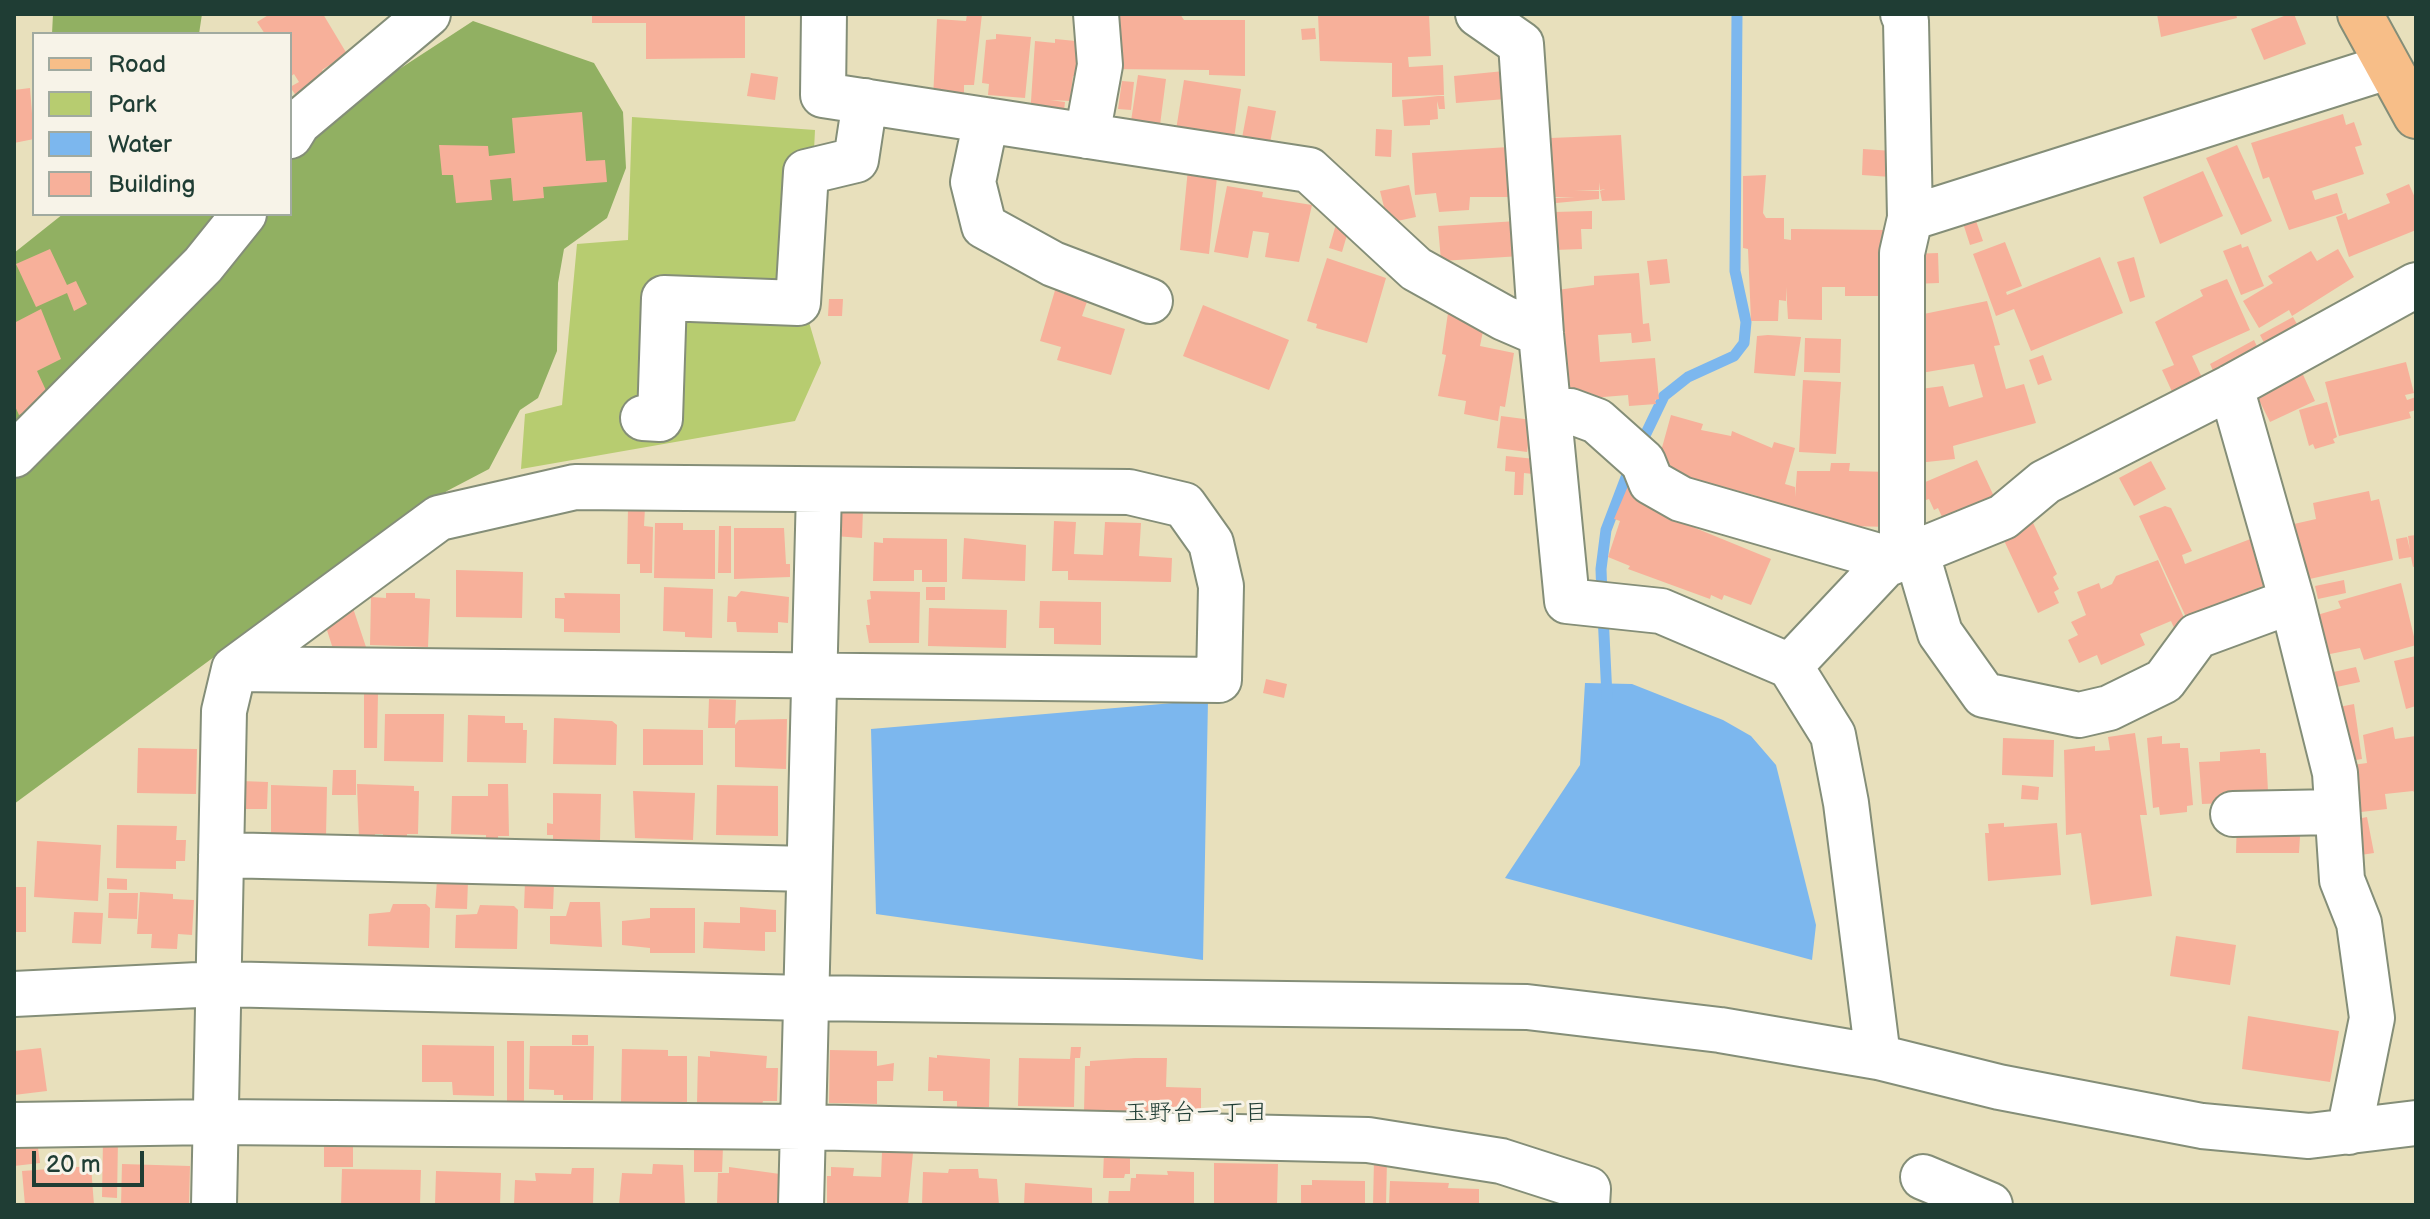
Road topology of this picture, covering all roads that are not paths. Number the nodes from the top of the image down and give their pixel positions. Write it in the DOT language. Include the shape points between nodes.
graph roads {
  1 [pos="428,14"];
  2 [pos="824,14"];
  3 [pos="1096,14"];
  4 [pos="1478,14"];
  5 [pos="1903,14"];
  6 [pos="2360,14"];
  7 [pos="2405,90"];
  8 [pos="865,101"];
  9 [pos="986,120"];
  10 [pos="292,133"];
  11 [pos="1087,136"];
  12 [pos="242,216"];
  13 [pos="1910,218"];
  14 [pos="2416,285"];
  15 [pos="1150,301"];
  16 [pos="1541,334"];
  17 [pos="2231,387"];
  18 [pos="1549,411"];
  19 [pos="643,418"];
  20 [pos="14,455"];
  21 [pos="819,490"];
  22 [pos="1901,558"];
  23 [pos="2292,601"];
  24 [pos="1790,666"];
  25 [pos="234,669"];
  26 [pos="814,677"];
  27 [pos="2336,812"];
  28 [pos="2233,814"];
  29 [pos="221,855"];
  30 [pos="809,869"];
  31 [pos="219,984"];
  32 [pos="14,994"];
  33 [pos="806,998"];
  34 [pos="1878,1057"];
  35 [pos="216,1122"];
  36 [pos="2416,1123"];
  37 [pos="14,1125"];
  38 [pos="802,1127"];
  39 [pos="2349,1132"];
  40 [pos="1923,1177"];
  41 [pos="214,1205"];
  42 [pos="801,1205"];
  43 [pos="1587,1205"];
  44 [pos="1990,1205"];
  1 -- 10 [label="street"];
  2 -- 8 [label="street" via="823,95"];
  3 -- 11 [label="street" via="1100,65"];
  4 -- 16 [label="street" via="1521,44"];
  5 -- 13 [label="street"];
  6 -- 7 [label="main road"];
  7 -- 13 [label="street"];
  8 -- 9 [label="street"];
  8 -- 19 [label="street" via="856,160 806,172 798,303 664,298 660,419"];
  9 -- 11 [label="street"];
  9 -- 15 [label="street" via="973,182 984,226 1053,264"];
  11 -- 16 [label="street" via="1309,170 1416,269"];
  12 -- 20 [label="street" via="203,265"];
  13 -- 22 [label="street" via="1902,253"];
  14 -- 17 [label="street"];
  16 -- 18 [label="street"];
  17 -- 22 [label="street" via="2045,482 2003,517"];
  17 -- 23 [label="street"];
  18 -- 22 [label="street" via="1570,411 1597,421 1643,462 1651,482 1681,499"];
  18 -- 24 [label="street" via="1567,601 1661,611"];
  21 -- 25 [label="street" via="575,487 439,518"];
  21 -- 26 [label="street"];
  21 -- 26 [label="street" via="1129,492 1184,505 1211,543 1221,586 1219,680"];
  22 -- 23 [label="street" via="1940,633 1984,695 2079,715 2109,708 2164,681 2197,636"];
  22 -- 24 [label="street"];
  23 -- 27 [label="street" via="2335,773"];
  24 -- 34 [label="street" via="1833,735"];
  25 -- 26 [label="street"];
  25 -- 29 [label="street" via="224,711"];
  26 -- 30 [label="street"];
  27 -- 28 [label="street"];
  27 -- 39 [label="street" via="2342,880 2359,923 2372,1018"];
  29 -- 30 [label="street"];
  29 -- 31 [label="street"];
  30 -- 33 [label="street"];
  31 -- 32 [label="street"];
  31 -- 33 [label="street"];
  31 -- 35 [label="street"];
  33 -- 34 [label="street" via="1527,1007 1720,1030"];
  33 -- 38 [label="street"];
  34 -- 39 [label="street" via="1999,1087 2202,1126 2309,1136"];
  35 -- 37 [label="street"];
  35 -- 38 [label="street"];
  35 -- 41 [label="street"];
  36 -- 39 [label="street"];
  38 -- 42 [label="street"];
  38 -- 43 [label="street" via="1368,1140 1501,1161 1588,1189"];
  40 -- 44 [label="street"];
}
